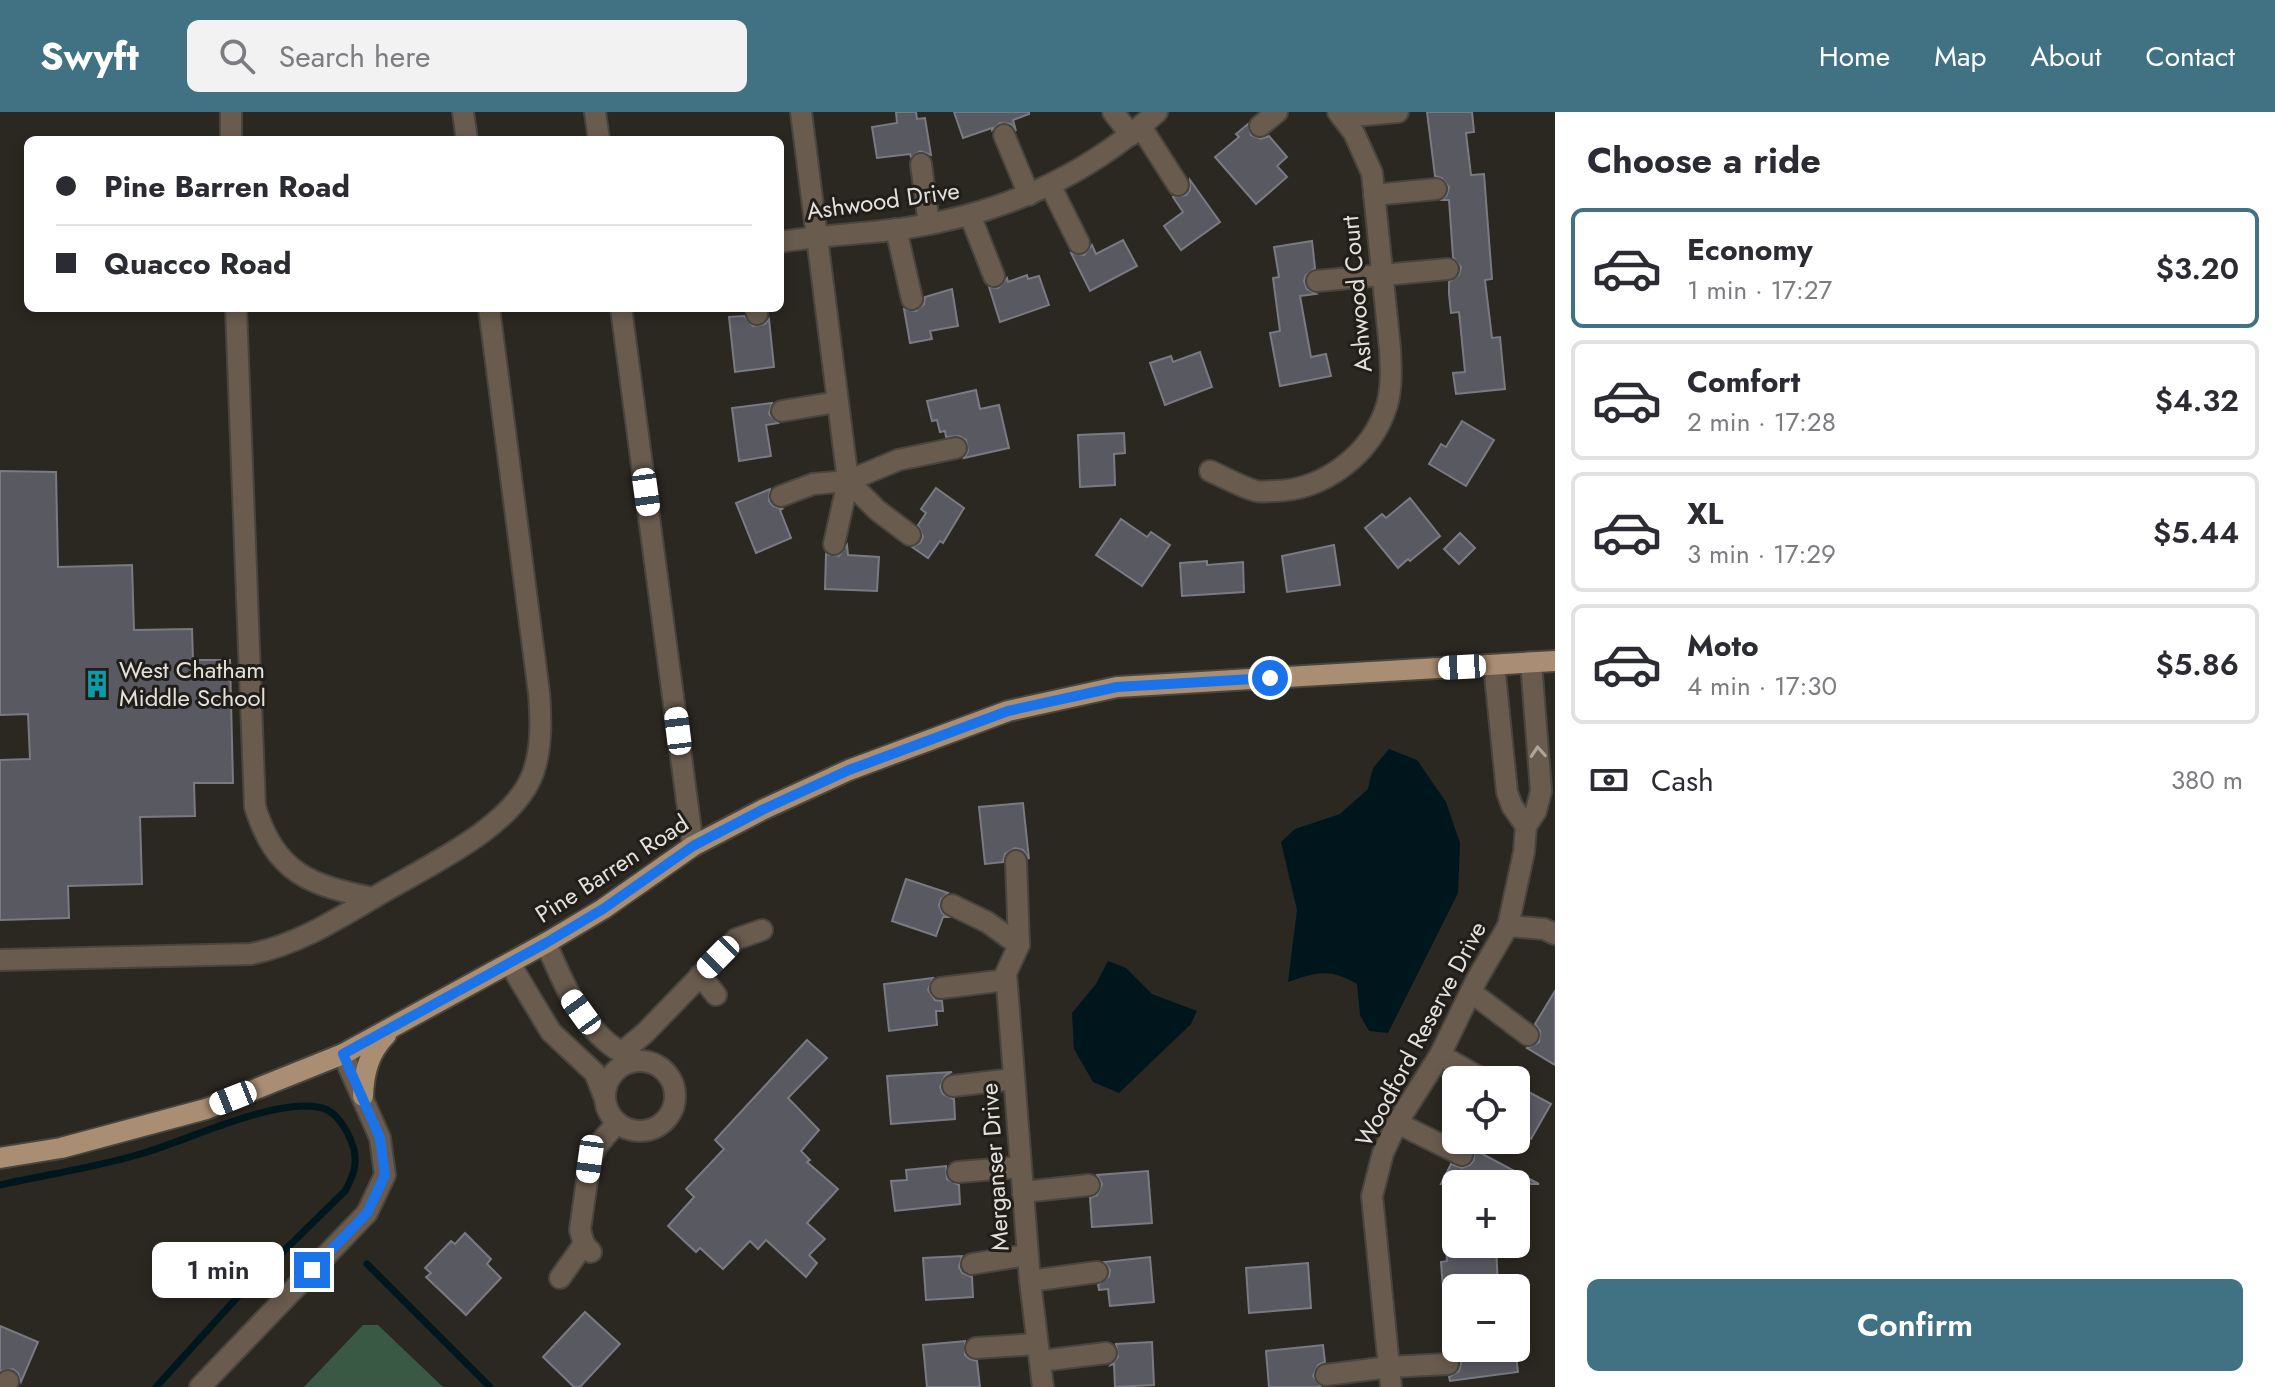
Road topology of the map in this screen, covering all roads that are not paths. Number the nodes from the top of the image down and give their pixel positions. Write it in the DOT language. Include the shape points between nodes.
graph roads {
  1 [pos="231,112"];
  2 [pos="463,112"];
  3 [pos="595,112"];
  4 [pos="801,112"];
  5 [pos="1113,112"];
  6 [pos="1157,112"];
  7 [pos="1277,112"];
  8 [pos="1398,112"];
  9 [pos="1340,115"];
  10 [pos="1260,126"];
  11 [pos="1136,131"];
  12 [pos="1004,135"];
  13 [pos="231,136"];
  14 [pos="466,136"];
  15 [pos="598,136"];
  16 [pos="921,164"];
  17 [pos="1050,185"];
  18 [pos="1178,185"];
  19 [pos="1436,189"];
  20 [pos="1029,195"];
  21 [pos="1374,195"];
  22 [pos="970,215"];
  23 [pos="929,224"];
  24 [pos="896,229"];
  25 [pos="819,236"];
  26 [pos="784,241"];
  27 [pos="1079,243"];
  28 [pos="1448,269"];
  29 [pos="1382,273"];
  30 [pos="994,276"];
  31 [pos="1317,281"];
  32 [pos="912,299"];
  33 [pos="236,312"];
  34 [pos="490,312"];
  35 [pos="622,312"];
  36 [pos="837,402"];
  37 [pos="782,411"];
  38 [pos="956,448"];
  39 [pos="1210,471"];
  40 [pos="848,481"];
  41 [pos="781,496"];
  42 [pos="910,535"];
  43 [pos="834,544"];
  44 [pos="1555,661"];
  45 [pos="1531,662"];
  46 [pos="1494,665"];
  47 [pos="1526,826"];
  48 [pos="693,846"];
  49 [pos="1016,861"];
  50 [pos="373,898"];
  51 [pos="952,905"];
  52 [pos="1508,926"];
  53 [pos="762,930"];
  54 [pos="1555,934"];
  55 [pos="546,943"];
  56 [pos="1019,945"];
  57 [pos="0,960"];
  58 [pos="510,964"];
  59 [pos="700,975"];
  60 [pos="1006,980"];
  61 [pos="941,988"];
  62 [pos="1471,992"];
  63 [pos="716,995"];
  64 [pos="391,1029"];
  65 [pos="1528,1035"];
  66 [pos="343,1054"];
  67 [pos="1440,1055"];
  68 [pos="629,1057"];
  69 [pos="1459,1066"];
  70 [pos="1014,1079"];
  71 [pos="953,1086"];
  72 [pos="363,1096"];
  73 [pos="605,1099"];
  74 [pos="617,1123"];
  75 [pos="1397,1123"];
  76 [pos="1462,1155"];
  77 [pos="0,1158"];
  78 [pos="1021,1167"];
  79 [pos="958,1172"];
  80 [pos="1089,1185"];
  81 [pos="1023,1192"];
  82 [pos="1027,1255"];
  83 [pos="972,1264"];
  84 [pos="1097,1272"];
  85 [pos="560,1278"];
  86 [pos="1030,1281"];
  87 [pos="976,1348"];
  88 [pos="1039,1352"];
  89 [pos="1106,1353"];
  90 [pos="1448,1364"];
  91 [pos="1326,1375"];
  92 [pos="1390,1377"];
  93 [pos="200,1387"];
  94 [pos="1043,1387"];
  1 -- 13 [label="street"];
  2 -- 14 [label="street"];
  3 -- 15 [label="street"];
  4 -- 25 [label="street"];
  5 -- 11 [label="street"];
  6 -- 11 [label="street, Ashwood Drive"];
  7 -- 10 [label="street"];
  8 -- 9 [label="street"];
  9 -- 21 [label="street, Ashwood Court" via="1372,173"];
  11 -- 17 [label="street, Ashwood Drive"];
  11 -- 18 [label="street"];
  12 -- 20 [label="street"];
  16 -- 23 [label="street"];
  17 -- 20 [label="street, Ashwood Drive"];
  17 -- 27 [label="street"];
  19 -- 21 [label="street"];
  20 -- 22 [label="street, Ashwood Drive"];
  21 -- 29 [label="street, Ashwood Court"];
  22 -- 23 [label="street, Ashwood Drive"];
  22 -- 30 [label="street"];
  23 -- 24 [label="street, Ashwood Drive"];
  24 -- 25 [label="street, Ashwood Drive"];
  24 -- 32 [label="street"];
  25 -- 26 [label="street, Ashwood Drive"];
  25 -- 36 [label="street"];
  28 -- 29 [label="street"];
  29 -- 31 [label="street"];
  29 -- 39 [label="street, Ashwood Court" via="1391,377 1387,406 1357,455 1312,485 1286,491 1257,492"];
  33 -- 50 [label="street" via="255,807 269,842 298,873 316,884"];
  34 -- 50 [label="street" via="539,693 539,751 533,774 507,814"];
  35 -- 48 [label="street"];
  36 -- 37 [label="street"];
  36 -- 40 [label="street"];
  38 -- 40 [label="street" via="898,460"];
  40 -- 41 [label="street" via="813,484"];
  40 -- 42 [label="street"];
  40 -- 43 [label="street"];
  44 -- 45 [label="main road, Pine Barren Road"];
  45 -- 46 [label="main road, Pine Barren Road"];
  47 -- 45 [label="street, Woodford Reserve Drive, one-way" via="1541,791"];
  46 -- 47 [label="street" via="1507,792"];
  46 -- 48 [label="main road, Pine Barren Road" via="1117,687 1008,711 849,770"];
  47 -- 52 [label="street, Woodford Reserve Drive"];
  48 -- 55 [label="main road, Pine Barren Road"];
  49 -- 56 [label="street"];
  50 -- 57 [label="street" via="298,939 248,954"];
  51 -- 56 [label="street"];
  52 -- 54 [label="street"];
  52 -- 62 [label="street, Woodford Reserve Drive"];
  53 -- 59 [label="street" via="736,939"];
  55 -- 58 [label="main road, Pine Barren Road"];
  55 -- 68 [label="street" via="567,993 588,1022"];
  56 -- 60 [label="street, Merganser Drive"];
  58 -- 64 [label="main road, Pine Barren Road"];
  58 -- 73 [label="street" via="551,1032 595,1073"];
  59 -- 63 [label="street"];
  59 -- 68 [label="street"];
  60 -- 61 [label="street"];
  60 -- 70 [label="street, Merganser Drive"];
  62 -- 65 [label="street"];
  62 -- 67 [label="street, Woodford Reserve Drive"];
  64 -- 66 [label="main road, Pine Barren Road"];
  64 -- 72 [label="main road" via="375,1047 364,1073"];
  66 -- 72 [label="street"];
  66 -- 77 [label="main road, Pine Barren Road" via="206,1109 61,1148"];
  67 -- 69 [label="street"];
  67 -- 75 [label="street, Woodford Reserve Drive"];
  68 -- 73 [label="street" via="606,1085"];
  68 -- 74 [label="street" via="664,1070 672,1081 673,1108 655,1128 642,1131"];
  70 -- 71 [label="street"];
  70 -- 78 [label="street, Merganser Drive"];
  72 -- 93 [label="street" via="380,1138 385,1175 367,1213"];
  73 -- 74 [label="street"];
  74 -- 85 [label="street" via="590,1159 580,1230 587,1248"];
  75 -- 76 [label="street"];
  75 -- 92 [label="street, Woodford Reserve Drive" via="1372,1196"];
  78 -- 79 [label="street"];
  78 -- 81 [label="street, Merganser Drive"];
  80 -- 81 [label="street"];
  81 -- 82 [label="street, Merganser Drive"];
  82 -- 83 [label="street"];
  82 -- 86 [label="street, Merganser Drive"];
  84 -- 86 [label="street"];
  86 -- 88 [label="street, Merganser Drive"];
  87 -- 88 [label="street"];
  88 -- 89 [label="street"];
  88 -- 94 [label="street, Merganser Drive"];
  90 -- 92 [label="street"];
  91 -- 92 [label="street"];
}
